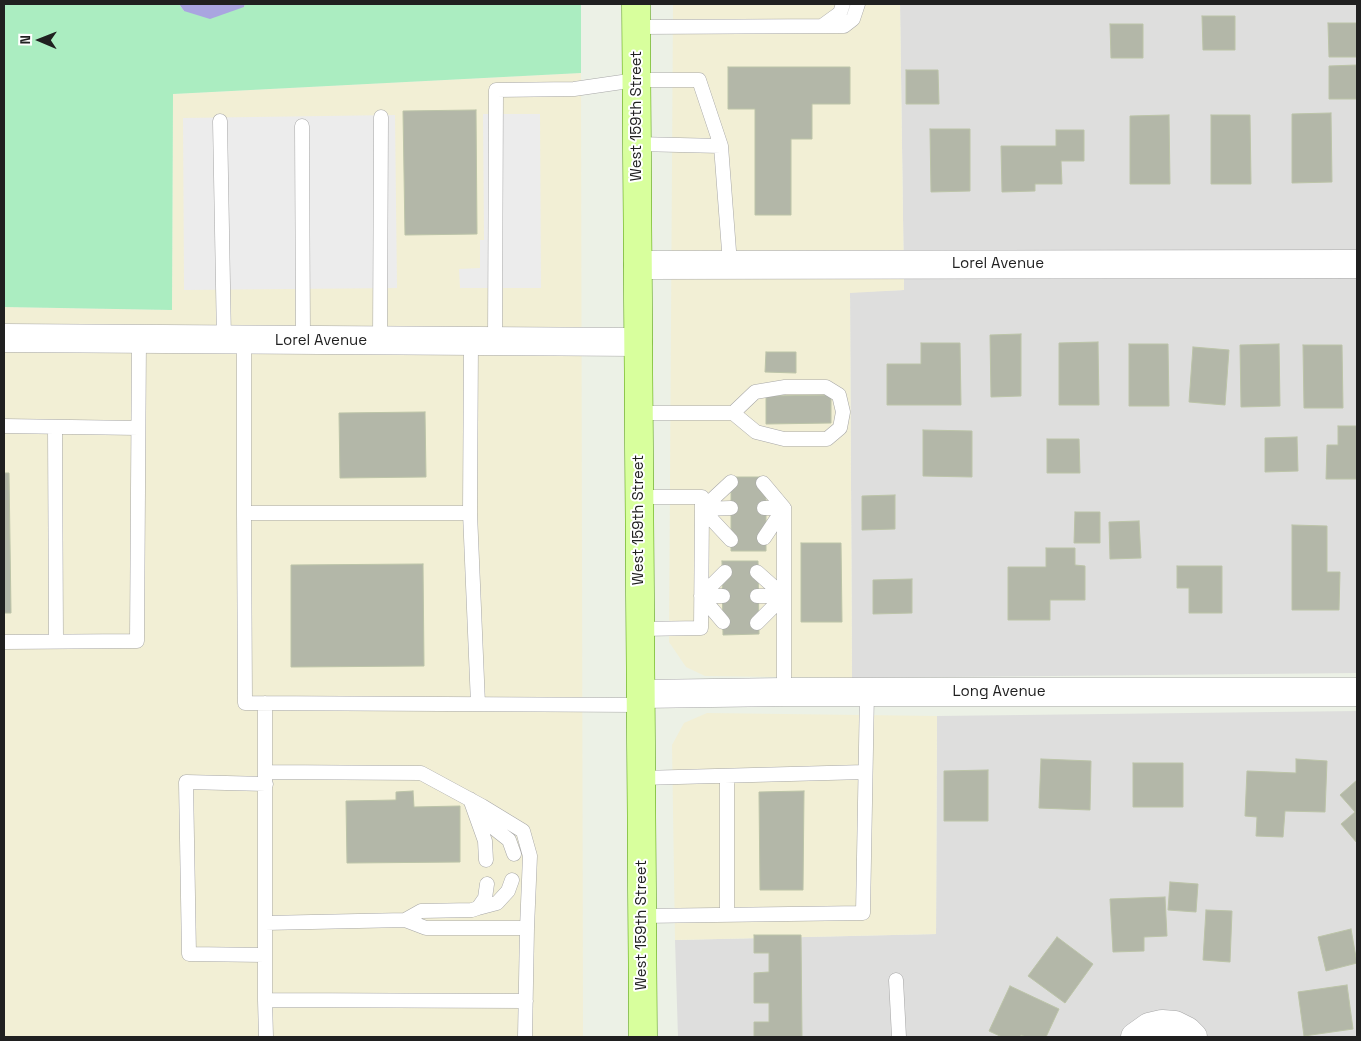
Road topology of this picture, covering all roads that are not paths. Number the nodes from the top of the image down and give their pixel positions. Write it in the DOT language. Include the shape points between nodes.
graph roads {
  1 [pos="843,4"];
  2 [pos="858,4"];
  3 [pos="636,15"];
  4 [pos="822,26"];
  5 [pos="636,80"];
  6 [pos="381,118"];
  7 [pos="220,121"];
  8 [pos="302,126"];
  9 [pos="637,144"];
  10 [pos="721,146"];
  11 [pos="638,264"];
  12 [pos="730,264"];
  13 [pos="1357,264"];
  14 [pos="4,338"];
  15 [pos="139,339"];
  16 [pos="234,340"];
  17 [pos="303,340"];
  18 [pos="380,341"];
  19 [pos="483,342"];
  20 [pos="638,342"];
  21 [pos="638,413"];
  22 [pos="733,413"];
  23 [pos="4,426"];
  24 [pos="55,427"];
  25 [pos="138,428"];
  26 [pos="731,482"];
  27 [pos="763,483"];
  28 [pos="639,497"];
  29 [pos="731,508"];
  30 [pos="764,508"];
  31 [pos="784,508"];
  32 [pos="702,509"];
  33 [pos="244,513"];
  34 [pos="470,513"];
  35 [pos="764,538"];
  36 [pos="731,540"];
  37 [pos="725,572"];
  38 [pos="757,572"];
  39 [pos="701,596"];
  40 [pos="723,596"];
  41 [pos="757,596"];
  42 [pos="784,596"];
  43 [pos="723,622"];
  44 [pos="757,623"];
  45 [pos="640,630"];
  46 [pos="56,641"];
  47 [pos="4,642"];
  48 [pos="784,692"];
  49 [pos="867,692"];
  50 [pos="1357,692"];
  51 [pos="640,699"];
  52 [pos="265,703"];
  53 [pos="478,704"];
  54 [pos="865,772"];
  55 [pos="727,776"];
  56 [pos="265,778"];
  57 [pos="641,778"];
  58 [pos="470,799"];
  59 [pos="475,814"];
  60 [pos="514,854"];
  61 [pos="486,860"];
  62 [pos="512,880"];
  63 [pos="487,884"];
  64 [pos="478,908"];
  65 [pos="727,915"];
  66 [pos="642,916"];
  67 [pos="405,920"];
  68 [pos="265,923"];
  69 [pos="528,928"];
  70 [pos="265,955"];
  71 [pos="896,980"];
  72 [pos="266,1000"];
  73 [pos="526,1001"];
  74 [pos="266,1037"];
  75 [pos="524,1037"];
  76 [pos="642,1037"];
  77 [pos="899,1037"];
  78 [pos="1135,1037"];
  79 [pos="1193,1037"];
  1 -- 4 [label="lane" via="840,13"];
  2 -- 4 [label="lane" via="854,19 844,26"];
  3 -- 4 [label="lane"];
  3 -- 5 [label="main road, West 159th Street"];
  5 -- 9 [label="main road, West 159th Street"];
  5 -- 10 [label="lane" via="699,80"];
  5 -- 19 [label="lane" via="574,89 496,90"];
  6 -- 18 [label="lane"];
  7 -- 16 [label="lane"];
  8 -- 17 [label="lane"];
  9 -- 10 [label="lane"];
  9 -- 11 [label="main road, West 159th Street"];
  10 -- 12 [label="lane"];
  11 -- 12 [label="street, Lorel Avenue"];
  11 -- 20 [label="main road, West 159th Street"];
  12 -- 13 [label="street, Lorel Avenue"];
  14 -- 15 [label="street, Lorel Avenue"];
  15 -- 16 [label="street, Lorel Avenue"];
  15 -- 25 [label="lane"];
  16 -- 17 [label="street, Lorel Avenue"];
  16 -- 33 [label="lane" via="246,378"];
  17 -- 18 [label="street, Lorel Avenue"];
  18 -- 19 [label="street, Lorel Avenue"];
  19 -- 20 [label="street, Lorel Avenue"];
  19 -- 34 [label="lane"];
  20 -- 21 [label="main road, West 159th Street"];
  21 -- 22 [label="lane"];
  21 -- 28 [label="main road, West 159th Street"];
  22 -- 22 [label="lane" via="756,432 784,439 828,439 840,428 843,412 839,395 826,387 793,387 755,392"];
  23 -- 24 [label="lane"];
  24 -- 25 [label="lane"];
  24 -- 46 [label="lane"];
  25 -- 46 [label="lane" via="137,641"];
  26 -- 32 [label="lane"];
  27 -- 31 [label="lane"];
  28 -- 32 [label="lane" via="702,497"];
  28 -- 45 [label="main road, West 159th Street"];
  29 -- 32 [label="lane"];
  30 -- 31 [label="lane"];
  31 -- 35 [label="lane"];
  31 -- 42 [label="lane"];
  32 -- 36 [label="lane"];
  32 -- 39 [label="lane"];
  33 -- 34 [label="lane"];
  33 -- 52 [label="lane" via="245,703"];
  34 -- 53 [label="lane"];
  37 -- 39 [label="lane"];
  38 -- 42 [label="lane"];
  39 -- 40 [label="lane"];
  39 -- 43 [label="lane"];
  39 -- 45 [label="lane" via="701,628"];
  41 -- 42 [label="lane"];
  42 -- 44 [label="lane"];
  42 -- 48 [label="lane"];
  45 -- 51 [label="main road, West 159th Street"];
  46 -- 47 [label="lane"];
  48 -- 49 [label="street, Long Avenue"];
  48 -- 51 [label="street, Long Avenue"];
  49 -- 50 [label="street, Long Avenue"];
  49 -- 54 [label="lane"];
  51 -- 53 [label="lane"];
  51 -- 57 [label="main road, West 159th Street"];
  52 -- 53 [label="lane"];
  52 -- 56 [label="lane"];
  54 -- 55 [label="lane"];
  54 -- 65 [label="lane" via="864,913"];
  55 -- 57 [label="lane"];
  55 -- 65 [label="lane"];
  56 -- 58 [label="lane" via="421,774"];
  56 -- 68 [label="lane"];
  56 -- 70 [label="lane" via="186,782 189,954"];
  57 -- 66 [label="main road, West 159th Street"];
  58 -- 59 [label="lane"];
  58 -- 69 [label="lane" via="523,831 530,856"];
  59 -- 60 [label="lane" via="509,840"];
  59 -- 61 [label="lane" via="485,841"];
  62 -- 64 [label="lane" via="508,891 497,903"];
  63 -- 64 [label="lane" via="485,898"];
  64 -- 67 [label="lane" via="421,911"];
  65 -- 66 [label="lane"];
  66 -- 76 [label="main road, West 159th Street"];
  67 -- 68 [label="lane"];
  67 -- 69 [label="lane" via="426,928"];
  68 -- 70 [label="lane"];
  69 -- 73 [label="lane"];
  70 -- 72 [label="lane"];
  71 -- 77 [label="lane"];
  72 -- 73 [label="lane"];
  72 -- 74 [label="lane"];
  73 -- 75 [label="lane"];
  78 -- 79 [label="street" via="1149,1027 1162,1024 1175,1025"];
}
